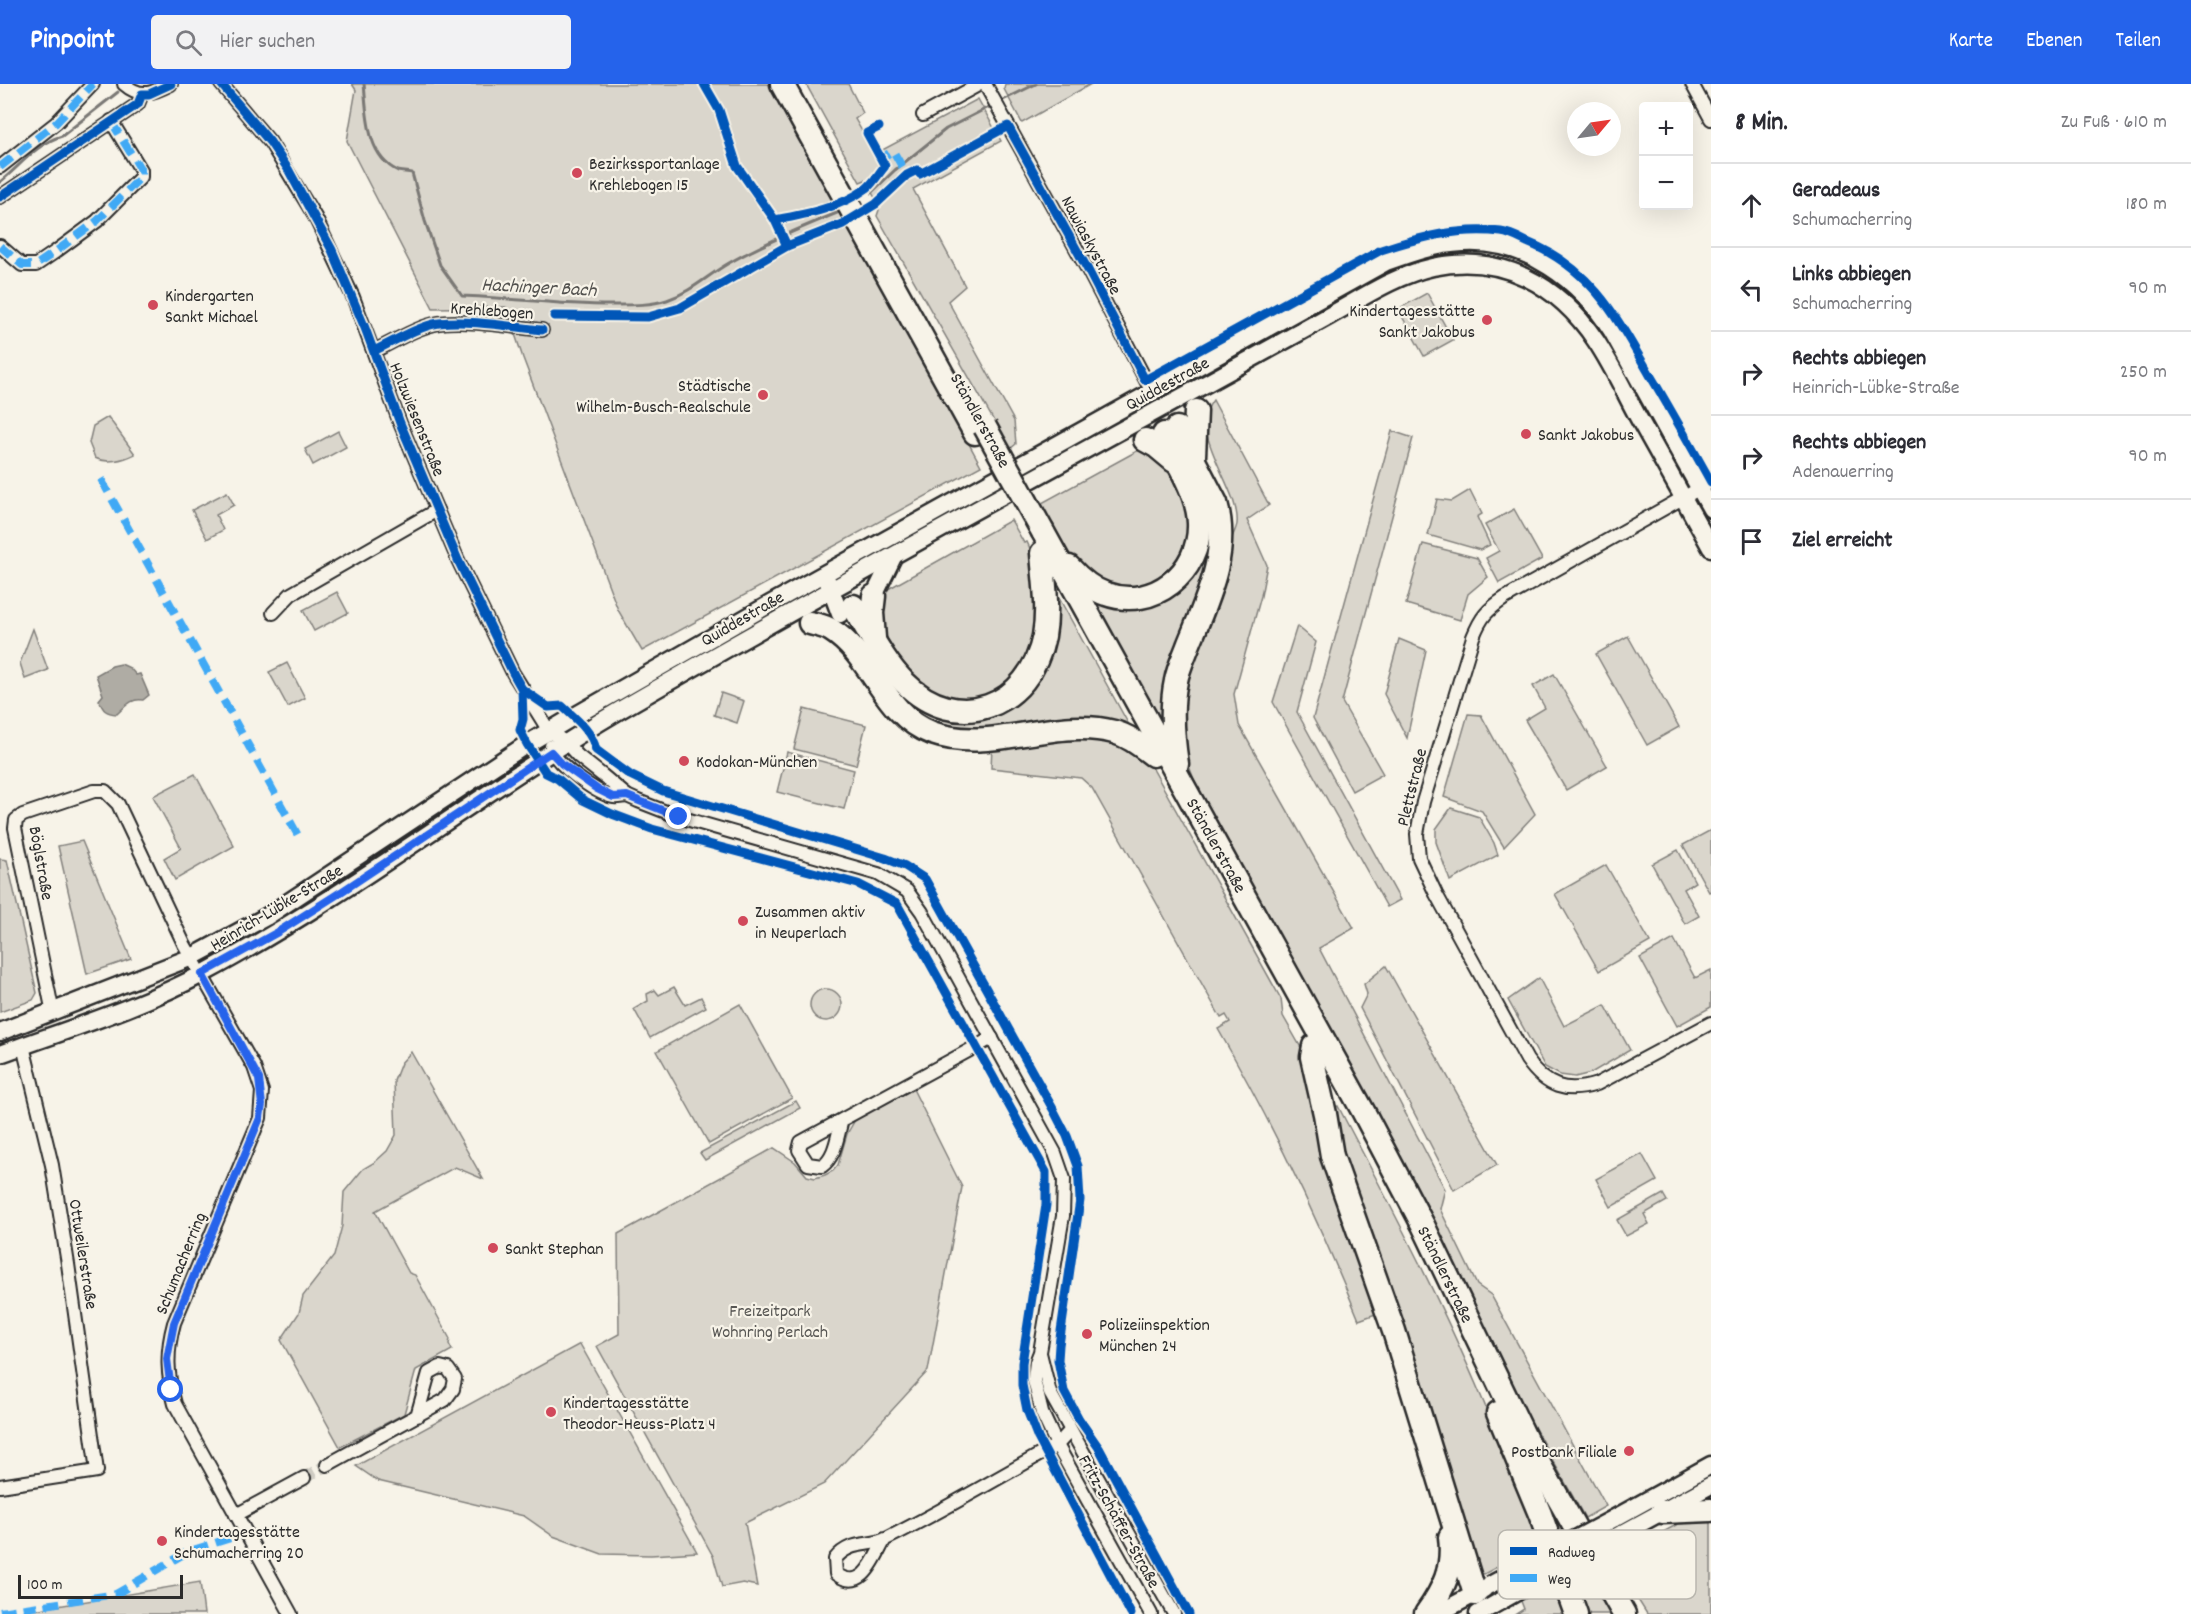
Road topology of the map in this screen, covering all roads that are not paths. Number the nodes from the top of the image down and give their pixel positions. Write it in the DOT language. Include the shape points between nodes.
graph roads {
  1 [pos="93,84"];
  2 [pos="124,84"];
  3 [pos="171,84"];
  4 [pos="221,84"];
  5 [pos="782,84"];
  6 [pos="795,84"];
  7 [pos="980,84"];
  8 [pos="985,84"];
  9 [pos="1692,84"];
  10 [pos="142,94"];
  11 [pos="923,115"];
  12 [pos="1711,119"];
  13 [pos="111,121"];
  14 [pos="0,167"];
  15 [pos="0,197"];
  16 [pos="0,246"];
  17 [pos="542,330"];
  18 [pos="374,351"];
  19 [pos="1203,386"];
  20 [pos="1152,392"];
  21 [pos="1159,410"];
  22 [pos="1196,411"];
  23 [pos="980,430"];
  24 [pos="1162,434"];
  25 [pos="1110,437"];
  26 [pos="1185,461"];
  27 [pos="1705,485"];
  28 [pos="1683,498"];
  29 [pos="1711,509"];
  30 [pos="437,510"];
  31 [pos="1043,543"];
  32 [pos="1711,548"];
  33 [pos="893,557"];
  34 [pos="826,573"];
  35 [pos="835,589"];
  36 [pos="874,596"];
  37 [pos="847,610"];
  38 [pos="273,613"];
  39 [pos="774,622"];
  40 [pos="810,622"];
  41 [pos="874,639"];
  42 [pos="870,672"];
  43 [pos="549,731"];
  44 [pos="566,743"];
  45 [pos="551,752"];
  46 [pos="1153,755"];
  47 [pos="1179,778"];
  48 [pos="627,796"];
  49 [pos="192,957"];
  50 [pos="202,974"];
  51 [pos="53,1013"];
  52 [pos="1711,1023"];
  53 [pos="0,1032"];
  54 [pos="992,1038"];
  55 [pos="23,1046"];
  56 [pos="1314,1046"];
  57 [pos="0,1054"];
  58 [pos="842,1120"];
  59 [pos="1040,1352"];
  60 [pos="417,1416"];
  61 [pos="1070,1431"];
  62 [pos="1058,1445"];
  63 [pos="327,1465"];
  64 [pos="1711,1465"];
  65 [pos="304,1478"];
  66 [pos="1711,1485"];
  67 [pos="0,1486"];
  68 [pos="1446,1503"];
  69 [pos="1711,1510"];
  70 [pos="1662,1512"];
  71 [pos="236,1515"];
  72 [pos="1546,1530"];
  73 [pos="1576,1530"];
  74 [pos="1592,1530"];
  75 [pos="1628,1530"];
  76 [pos="885,1539"];
  77 [pos="1571,1599"];
  78 [pos="1615,1599"];
  79 [pos="1625,1599"];
  80 [pos="1487,1600"];
  81 [pos="291,1614"];
  82 [pos="1151,1614"];
  83 [pos="1174,1614"];
  84 [pos="1426,1614"];
  85 [pos="1437,1614"];
  86 [pos="1576,1614"];
  87 [pos="1624,1614"];
  88 [pos="1635,1614"];
  1 -- 14 [label="street" via="56,123"];
  2 -- 10 [label="street"];
  3 -- 10 [label="street"];
  4 -- 18 [label="street, Holzwiesenstraße" via="270,142 299,189 334,255"];
  5 -- 23 [label="highway, Ständlerstraße"];
  6 -- 23 [label="highway, Ständlerstraße"];
  7 -- 11 [label="street"];
  8 -- 20 [label="street, Nawiaskystraße"];
  9 -- 12 [label="street"];
  10 -- 13 [label="street" via="138,104"];
  13 -- 15 [label="street"];
  13 -- 16 [label="street" via="141,170 141,177 97,220 36,265 22,265"];
  17 -- 18 [label="street, Krehlebogen" via="440,323"];
  18 -- 30 [label="street, Holzwiesenstraße"];
  19 -- 21 [label="main road, Quiddestraße"];
  19 -- 22 [label="main road"];
  19 -- 28 [label="main road, Quiddestraße" via="1395,281 1431,268 1464,263 1497,267 1526,276 1557,296 1585,326"];
  20 -- 21 [label="main road"];
  20 -- 27 [label="main road, Quiddestraße" via="1386,262 1421,249 1463,243 1500,246 1554,268 1601,313"];
  20 -- 34 [label="main road, Quiddestraße"];
  21 -- 24 [label="main road"];
  21 -- 25 [label="main road, Quiddestraße"];
  22 -- 26 [label="highway"];
  23 -- 31 [label="highway, Ständlerstraße"];
  24 -- 25 [label="main road"];
  24 -- 26 [label="highway"];
  24 -- 26 [label="highway" via="1156,446"];
  25 -- 33 [label="main road, Quiddestraße"];
  26 -- 31 [label="highway" via="1199,532 1187,566 1165,589 1137,598 1108,594 1091,587"];
  26 -- 47 [label="highway" via="1216,503 1221,542 1215,575 1176,681 1174,737"];
  27 -- 28 [label="street, Plettstraße"];
  27 -- 29 [label="main road, Quiddestraße"];
  28 -- 32 [label="main road, Quiddestraße"];
  28 -- 52 [label="street, Plettstraße" via="1505,598 1481,618 1425,794 1417,834 1419,858 1436,894 1527,1060 1546,1080 1568,1089 1597,1084"];
  30 -- 38 [label="street" via="291,594"];
  30 -- 43 [label="street, Holzwiesenstraße" via="494,636"];
  31 -- 41 [label="highway" via="1047,603 1040,651 1019,688 995,704 955,711 939,706 904,682"];
  31 -- 46 [label="highway, Ständlerstraße"];
  31 -- 47 [label="highway, Ständlerstraße"];
  33 -- 35 [label="main road, Quiddestraße"];
  33 -- 36 [label="main road"];
  34 -- 35 [label="main road"];
  34 -- 43 [label="main road, Quiddestraße"];
  35 -- 37 [label="main road"];
  35 -- 39 [label="main road, Quiddestraße"];
  36 -- 41 [label="highway"];
  37 -- 41 [label="highway"];
  37 -- 42 [label="highway"];
  39 -- 40 [label="main road"];
  39 -- 44 [label="main road, Quiddestraße"];
  40 -- 42 [label="highway" via="843,639"];
  42 -- 46 [label="highway" via="894,705 931,732 982,738 1060,729 1103,730 1128,738"];
  43 -- 44 [label="street"];
  43 -- 45 [label="street"];
  43 -- 49 [label="main road, Heinrich-Lübke-Straße" via="266,917"];
  44 -- 45 [label="main road, Quiddestraße"];
  44 -- 48 [label="street"];
  45 -- 48 [label="street" via="597,789 613,797"];
  45 -- 50 [label="main road, Heinrich-Lübke-Straße" via="278,932"];
  46 -- 56 [label="highway, Ständlerstraße"];
  47 -- 73 [label="highway, Ständlerstraße" via="1393,1166 1530,1448"];
  48 -- 54 [label="street, Fritz-Schäffer-Straße" via="679,817 892,880 907,891 922,912"];
  49 -- 50 [label="street, Schumacherring"];
  49 -- 51 [label="main road, Heinrich-Lübke-Straße"];
  49 -- 51 [label="street, Böglstraße" via="118,804 105,791 94,791 23,815 16,820 15,828"];
  50 -- 55 [label="main road, Heinrich-Lübke-Straße"];
  50 -- 71 [label="street, Schumacherring" via="254,1066 262,1105 260,1118 174,1323 167,1359 175,1404"];
  51 -- 53 [label="main road, Heinrich-Lübke-Straße"];
  54 -- 58 [label="street"];
  54 -- 59 [label="street, Fritz-Schäffer-Straße" via="1055,1153 1064,1179 1063,1216"];
  55 -- 57 [label="main road, Heinrich-Lübke-Straße"];
  55 -- 67 [label="street, Ottweilerstraße" via="52,1165 97,1471"];
  56 -- 68 [label="highway" via="1312,1057 1332,1156 1395,1331"];
  56 -- 72 [label="highway, Ständlerstraße" via="1412,1231 1496,1407"];
  59 -- 61 [label="street, Fritz-Schäffer-Straße" via="1050,1393"];
  59 -- 62 [label="street, Fritz-Schäffer-Straße" via="1035,1387 1042,1413"];
  60 -- 63 [label="street"];
  61 -- 62 [label="street"];
  61 -- 83 [label="street, Fritz-Schäffer-Straße"];
  62 -- 76 [label="street"];
  62 -- 82 [label="street, Fritz-Schäffer-Straße"];
  64 -- 74 [label="main road, bridge"];
  65 -- 71 [label="street"];
  66 -- 70 [label="main road"];
  68 -- 80 [label="highway"];
  68 -- 84 [label="highway" via="1451,1565"];
  69 -- 70 [label="highway"];
  70 -- 75 [label="main road, bridge"];
  71 -- 81 [label="street, Schumacherring"];
  77 -- 86 [label="highway, Ständlerstraße"];
  78 -- 87 [label="highway, Ständlerstraße"];
  79 -- 88 [label="highway"];
  80 -- 85 [label="main road"];
}
